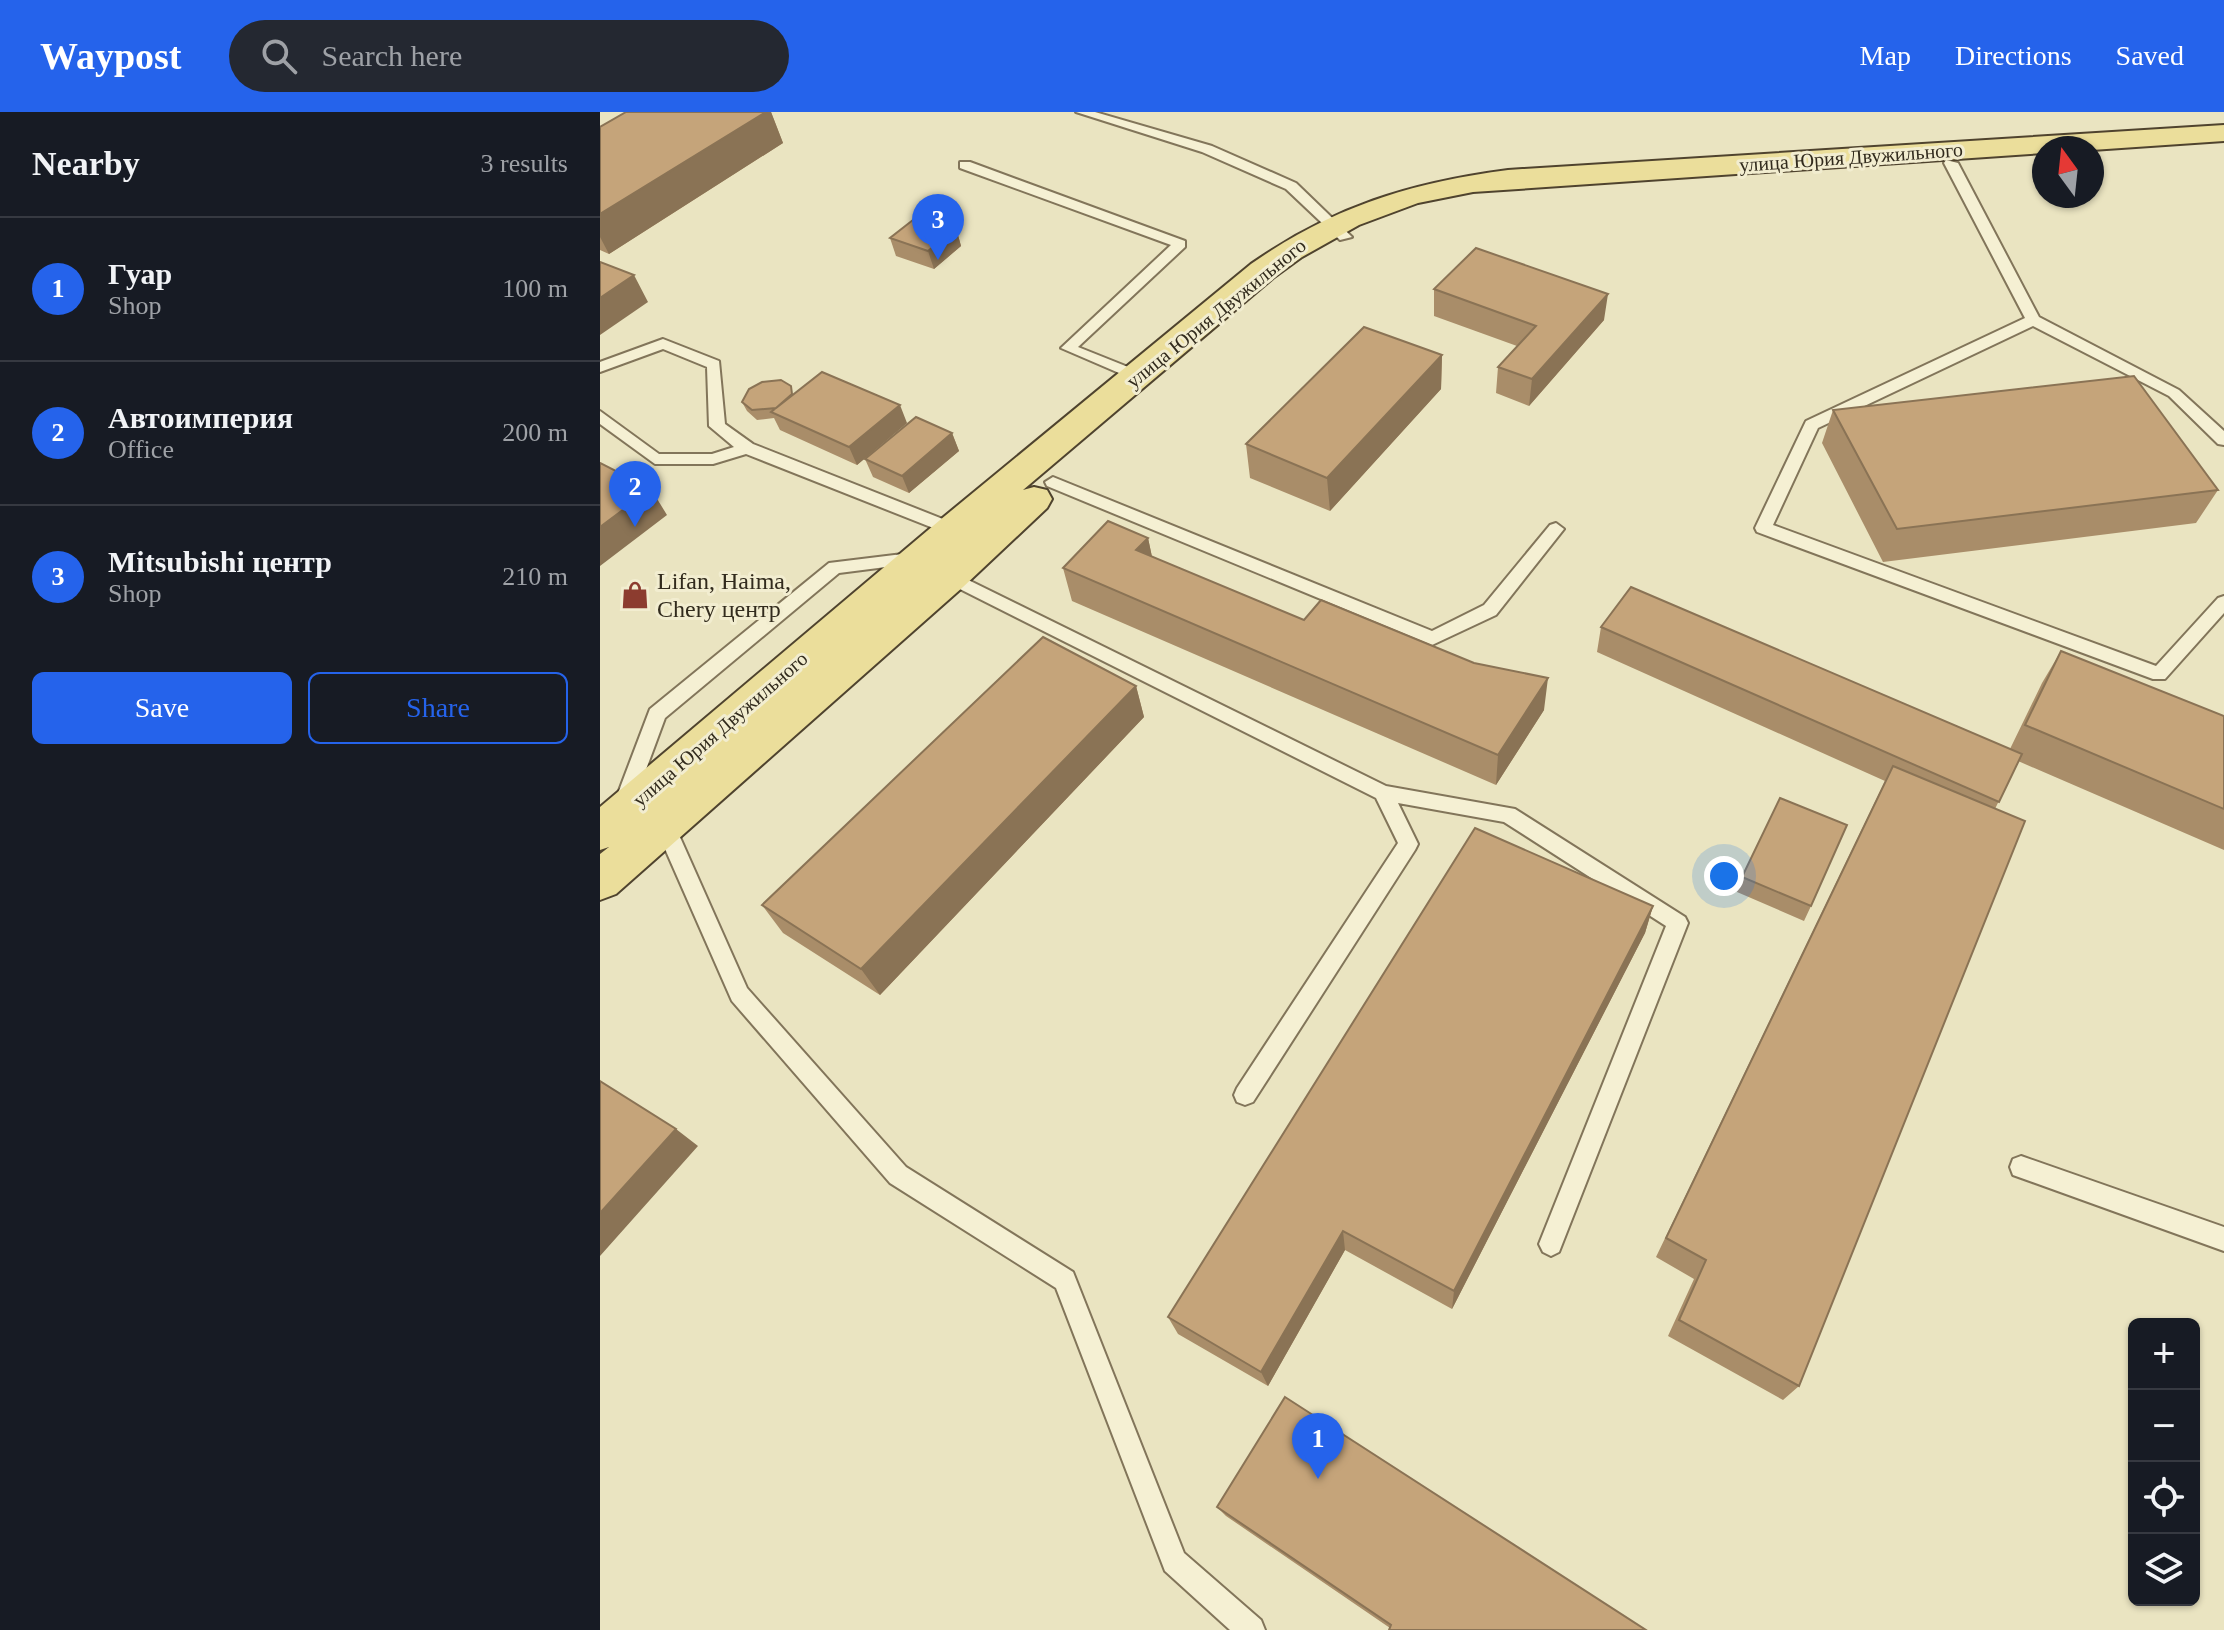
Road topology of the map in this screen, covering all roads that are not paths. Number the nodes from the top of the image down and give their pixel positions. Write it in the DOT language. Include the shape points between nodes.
graph roads {
  1 [pos="1082,112"];
  2 [pos="2224,133"];
  3 [pos="2224,147"];
  4 [pos="2104,154"];
  5 [pos="2032,159"];
  6 [pos="1951,163"];
  7 [pos="965,165"];
  8 [pos="1339,231"];
  9 [pos="2033,320"];
  10 [pos="600,367"];
  11 [pos="1138,376"];
  12 [pos="600,416"];
  13 [pos="2224,440"];
  14 [pos="747,448"];
  15 [pos="1053,482"];
  16 [pos="1556,529"];
  17 [pos="968,536"];
  18 [pos="934,568"];
  19 [pos="2224,602"];
  20 [pos="1383,793"];
  21 [pos="610,824"];
  22 [pos="665,826"];
  23 [pos="600,881"];
  24 [pos="1245,1095"];
  25 [pos="2021,1167"];
  26 [pos="2224,1239"];
  27 [pos="1551,1244"];
  28 [pos="1251,1630"];
  1 -- 8 [label="lane" via="1207,149 1291,186"];
  2 -- 8 [label="main road, улица Юрия Двужильного" via="1508,179 1425,191 1380,205"];
  3 -- 4 [label="main road"];
  5 -- 6 [label="main road, улица Юрия Двужильного"];
  6 -- 8 [label="main road, улица Юрия Двужильного" via="1484,196"];
  6 -- 9 [label="lane"];
  7 -- 11 [label="lane" via="1180,244 1068,348"];
  8 -- 11 [label="main road, улица Юрия Двужильного" via="1302,241"];
  8 -- 15 [label="main road, улица Юрия Двужильного" via="1227,321"];
  9 -- 13 [label="lane" via="2174,393"];
  9 -- 19 [label="lane" via="1812,425 1763,528 2159,674"];
  10 -- 14 [label="lane" via="663,344 714,364 717,426"];
  11 -- 17 [label="main road, улица Юрия Двужильного"];
  12 -- 14 [label="lane" via="655,459 713,459"];
  14 -- 17 [label="lane"];
  15 -- 16 [label="lane" via="1432,638 1490,610"];
  15 -- 17 [label="main road, улица Юрия Двужильного"];
  17 -- 18 [label="main road, улица Юрия Двужильного"];
  18 -- 20 [label="lane"];
  18 -- 21 [label="main road, улица Юрия Двужильного"];
  18 -- 21 [label="lane" via="835,567 657,714"];
  18 -- 22 [label="main road, улица Юрия Двужильного"];
  20 -- 24 [label="lane" via="1408,844"];
  20 -- 27 [label="lane" via="1508,815 1678,923"];
  22 -- 23 [label="main road, улица Юрия Двужильного"];
  22 -- 28 [label="lane" via="739,994 898,1175 1065,1280 1174,1562"];
  25 -- 26 [label="lane"];
}
